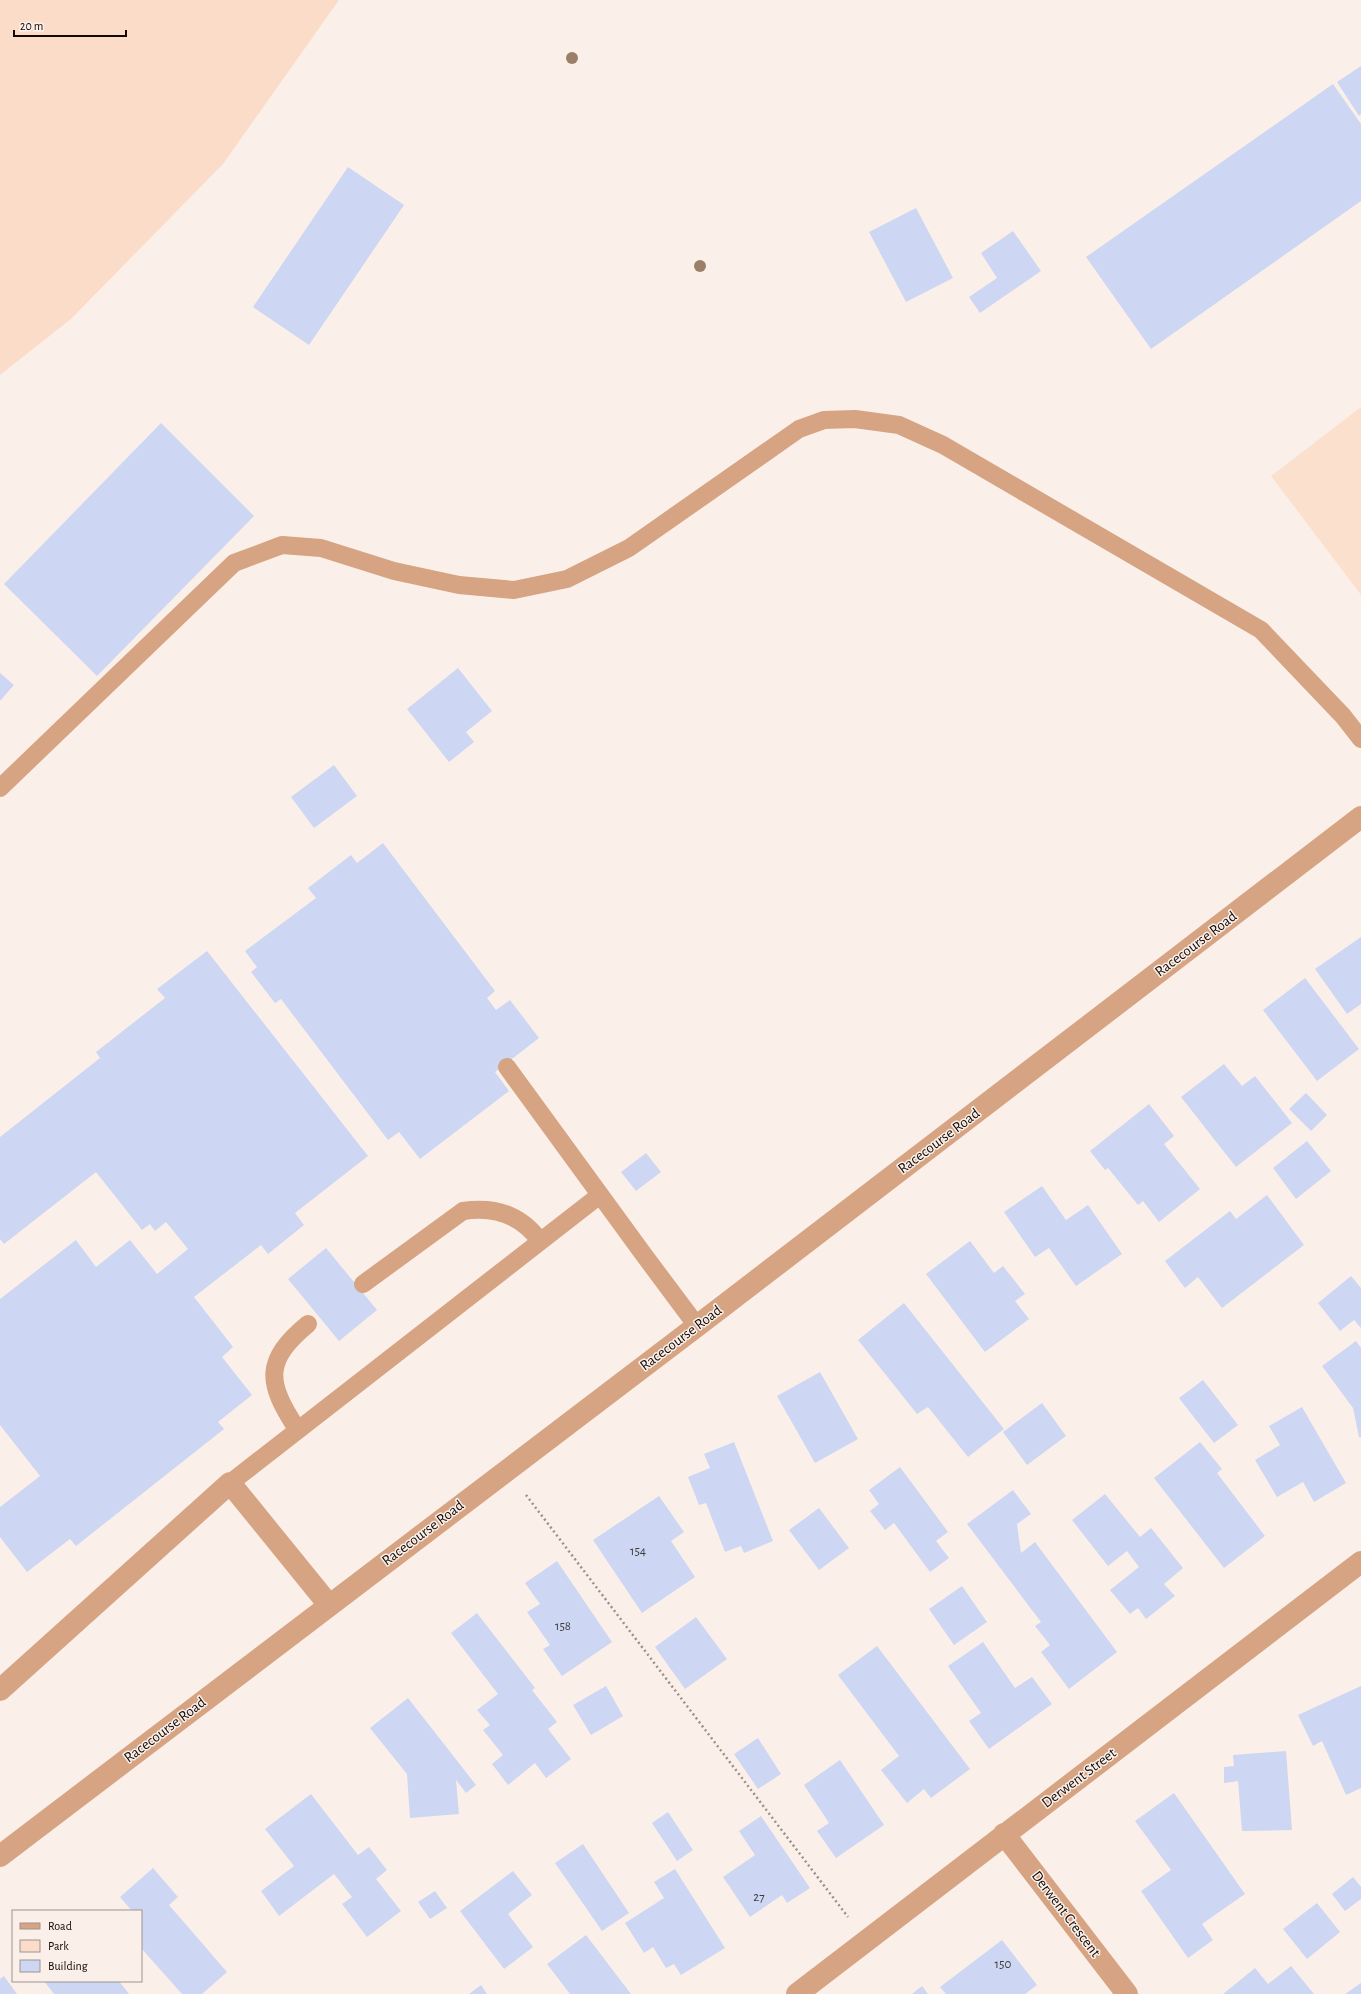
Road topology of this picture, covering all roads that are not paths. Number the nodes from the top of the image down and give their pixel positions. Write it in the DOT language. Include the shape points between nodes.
graph roads {
  1 [pos="1361,739"];
  2 [pos="0,788"];
  3 [pos="1361,817"];
  4 [pos="507,1067"];
  5 [pos="600,1195"];
  6 [pos="540,1241"];
  7 [pos="363,1284"];
  8 [pos="308,1324"];
  9 [pos="697,1326"];
  10 [pos="297,1429"];
  11 [pos="230,1483"];
  12 [pos="1361,1562"];
  13 [pos="329,1604"];
  14 [pos="0,1690"];
  15 [pos="1004,1834"];
  16 [pos="0,1856"];
  17 [pos="797,1994"];
  18 [pos="1126,1994"];
  1 -- 2 [label="lane" via="1343,716 1261,630 943,444 899,425 855,419 824,420 799,429 629,548 567,579 514,590 459,585 394,571 321,548 282,545 234,563"];
  3 -- 9 [label="street, Racecourse Road"];
  4 -- 5 [label="lane"];
  5 -- 6 [label="lane"];
  5 -- 9 [label="lane"];
  6 -- 7 [label="lane" via="522,1221 509,1215 478,1209 463,1211"];
  6 -- 10 [label="lane"];
  8 -- 10 [label="lane" via="293,1336 282,1350 274,1370 279,1400"];
  9 -- 13 [label="street, Racecourse Road"];
  10 -- 11 [label="lane"];
  11 -- 13 [label="street"];
  11 -- 14 [label="street"];
  12 -- 15 [label="street, Derwent Street"];
  13 -- 16 [label="street, Racecourse Road"];
  15 -- 17 [label="street, Derwent Street"];
  15 -- 18 [label="street, Derwent Crescent"];
}
